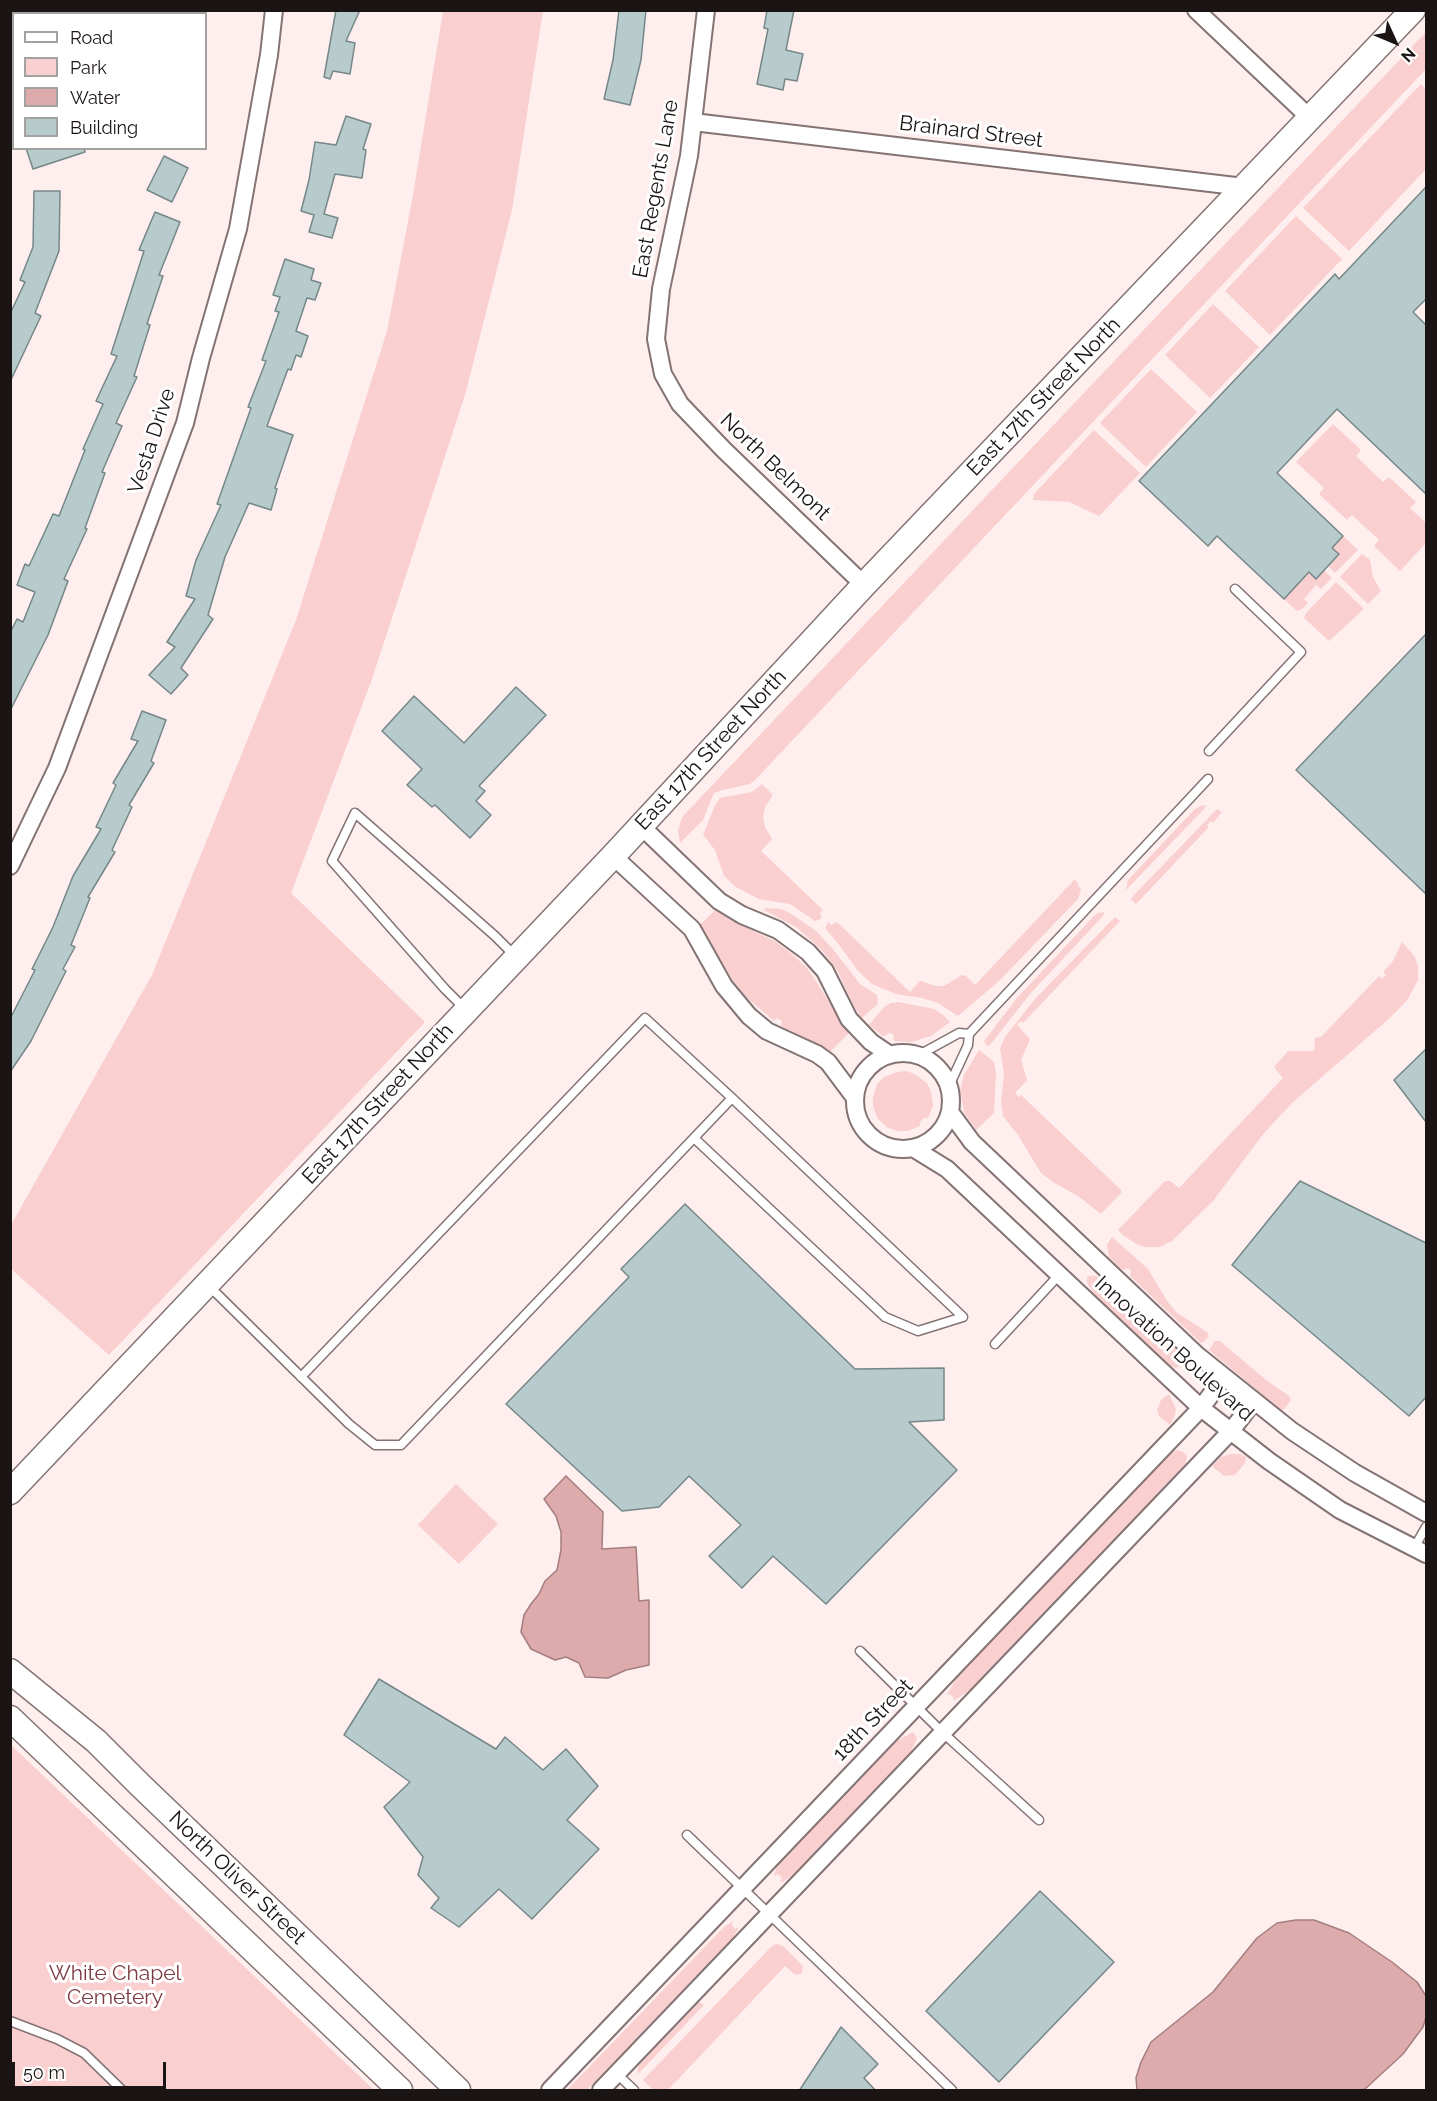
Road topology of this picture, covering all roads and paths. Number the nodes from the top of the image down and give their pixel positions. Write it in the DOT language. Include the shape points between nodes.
graph roads {
  1 [pos="706,10"];
  2 [pos="1196,10"];
  3 [pos="1413,10"];
  4 [pos="273,11"];
  5 [pos="1310,118"];
  6 [pos="693,122"];
  7 [pos="1244,187"];
  8 [pos="663,374"];
  9 [pos="864,585"];
  10 [pos="1235,589"];
  11 [pos="1209,751"];
  12 [pos="1208,779"];
  13 [pos="641,826"];
  14 [pos="613,856"];
  15 [pos="10,866"];
  16 [pos="516,957"];
  17 [pos="467,1010"];
  18 [pos="969,1034"];
  19 [pos="890,1055"];
  20 [pos="919,1055"];
  21 [pos="950,1086"];
  22 [pos="732,1098"];
  23 [pos="855,1098"];
  24 [pos="950,1112"];
  25 [pos="694,1138"];
  26 [pos="913,1148"];
  27 [pos="1059,1275"];
  28 [pos="207,1285"];
  29 [pos="995,1344"];
  30 [pos="301,1377"];
  31 [pos="1224,1377"];
  32 [pos="1254,1401"];
  33 [pos="1201,1408"];
  34 [pos="1231,1431"];
  35 [pos="10,1492"];
  36 [pos="1426,1513"];
  37 [pos="1426,1527"];
  38 [pos="1420,1551"];
  39 [pos="860,1651"];
  40 [pos="10,1671"];
  41 [pos="916,1708"];
  42 [pos="10,1718"];
  43 [pos="942,1732"];
  44 [pos="1039,1820"];
  45 [pos="687,1835"];
  46 [pos="744,1888"];
  47 [pos="769,1915"];
  48 [pos="10,2021"];
  49 [pos="617,2074"];
  50 [pos="122,2091"];
  51 [pos="400,2091"];
  52 [pos="458,2091"];
  53 [pos="550,2091"];
  54 [pos="601,2091"];
  55 [pos="634,2091"];
  56 [pos="952,2091"];
  1 -- 6 [label="street, East Regents Lane"];
  2 -- 5 [label="street"];
  3 -- 5 [label="street, East 17th Street North"];
  4 -- 15 [label="street, Vesta Drive" via="269,55 238,229 185,423 57,768"];
  5 -- 7 [label="street, East 17th Street North"];
  6 -- 7 [label="street, Brainard Street"];
  6 -- 8 [label="street, East Regents Lane" via="661,289 656,339"];
  7 -- 9 [label="street, East 17th Street North"];
  8 -- 9 [label="street, North Belmont" via="680,404"];
  9 -- 13 [label="street, East 17th Street North"];
  10 -- 11 [label="lane" via="1301,652"];
  12 -- 18 [label="lane"];
  13 -- 14 [label="street, East 17th Street North"];
  13 -- 19 [label="street" via="719,901 778,930 808,952 825,971 849,1019"];
  14 -- 16 [label="street, East 17th Street North"];
  14 -- 23 [label="street, Innovation Boulevard" via="692,929 724,986 749,1016 767,1031 828,1062"];
  16 -- 17 [label="street, East 17th Street North"];
  16 -- 17 [label="lane" via="355,813 332,861"];
  17 -- 28 [label="street, East 17th Street North"];
  18 -- 20 [label="lane" via="959,1033"];
  18 -- 21 [label="lane"];
  19 -- 20 [label="street"];
  19 -- 23 [label="street" via="879,1059 862,1075"];
  20 -- 21 [label="street" via="938,1067"];
  21 -- 24 [label="street"];
  22 -- 25 [label="lane"];
  22 -- 25 [label="lane" via="963,1317 918,1331 885,1317"];
  22 -- 30 [label="lane" via="645,1018"];
  23 -- 26 [label="street, Innovation Boulevard" via="856,1112 871,1137 898,1149"];
  24 -- 26 [label="street" via="937,1135"];
  24 -- 31 [label="street, Innovation Boulevard" via="973,1143"];
  25 -- 30 [label="lane" via="401,1444 375,1445"];
  26 -- 27 [label="street, Innovation Boulevard" via="947,1169"];
  27 -- 29 [label="lane"];
  27 -- 33 [label="street, Innovation Boulevard"];
  28 -- 30 [label="lane"];
  28 -- 35 [label="street, East 17th Street North"];
  31 -- 32 [label="street, Innovation Boulevard"];
  31 -- 33 [label="street, 18th Street"];
  32 -- 34 [label="street"];
  32 -- 36 [label="street, Innovation Boulevard" via="1354,1473"];
  33 -- 34 [label="street, Innovation Boulevard"];
  33 -- 41 [label="street, 18th Street"];
  34 -- 38 [label="street, Innovation Boulevard" via="1340,1510"];
  34 -- 43 [label="street"];
  37 -- 38 [label="lane"];
  39 -- 41 [label="lane"];
  40 -- 52 [label="street, North Oliver Street" via="96,1741"];
  41 -- 43 [label="lane"];
  41 -- 46 [label="street, 18th Street"];
  42 -- 51 [label="street, North Oliver Street"];
  43 -- 44 [label="lane"];
  43 -- 47 [label="street"];
  45 -- 46 [label="lane"];
  46 -- 47 [label="lane"];
  46 -- 53 [label="street, 18th Street"];
  47 -- 49 [label="street"];
  47 -- 56 [label="lane"];
  48 -- 50 [label="lane" via="84,2053"];
  49 -- 54 [label="street"];
  49 -- 55 [label="lane"];
}
